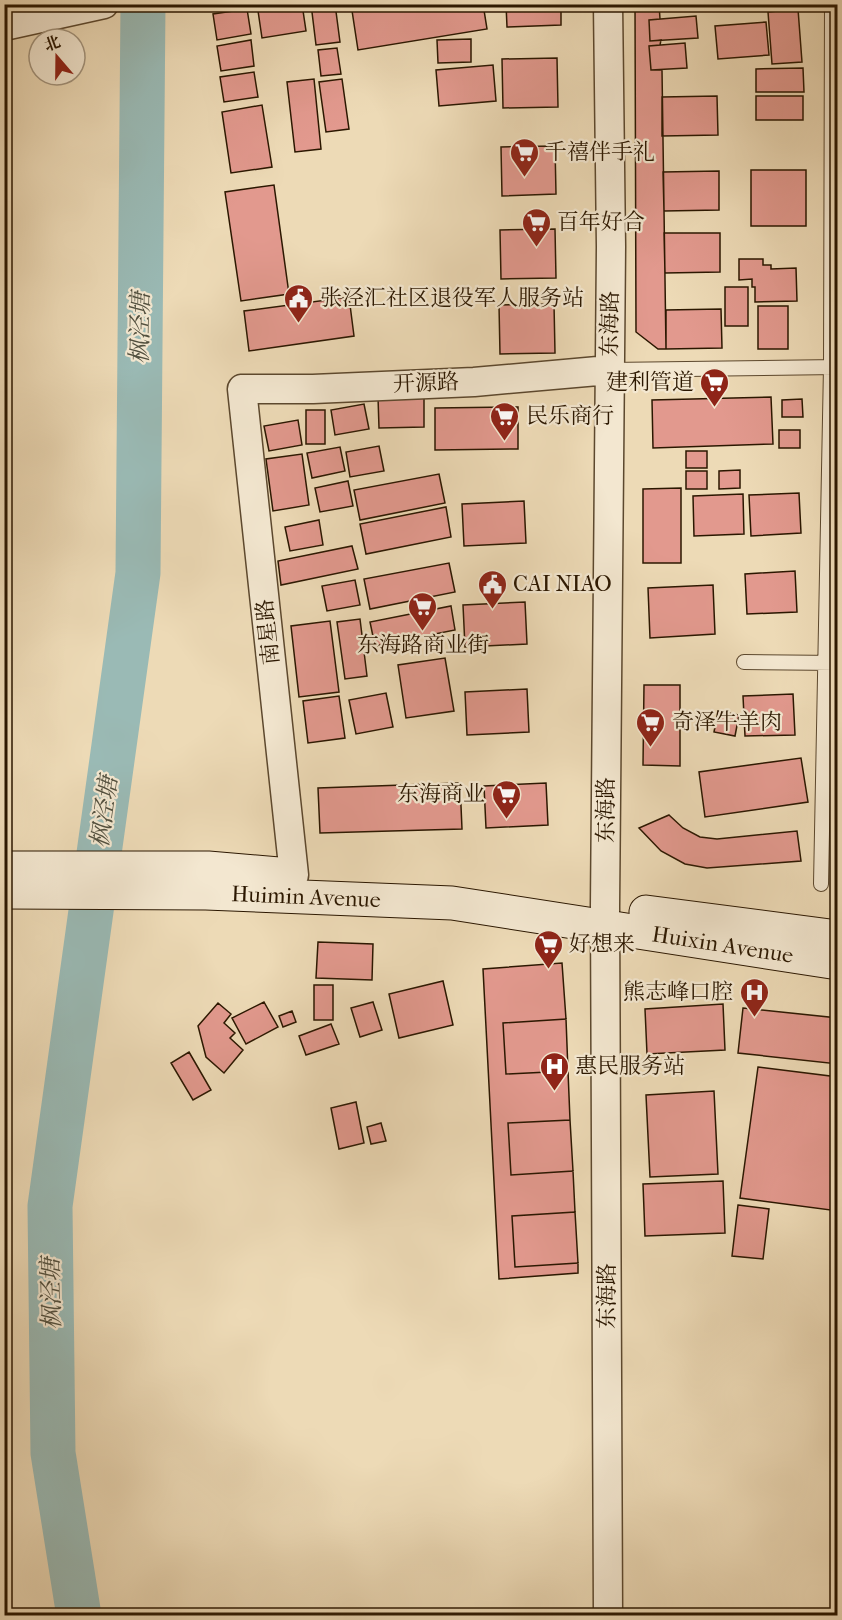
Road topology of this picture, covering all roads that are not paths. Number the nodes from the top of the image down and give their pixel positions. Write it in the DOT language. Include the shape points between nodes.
graph roads {
  1 [pos="608,4"];
  2 [pos="832,4"];
  3 [pos="101,5"];
  4 [pos="4,26"];
  5 [pos="834,367"];
  6 [pos="609,370"];
  7 [pos="242,389"];
  8 [pos="744,662"];
  9 [pos="831,663"];
  10 [pos="294,875"];
  11 [pos="13,880"];
  12 [pos="207,880"];
  13 [pos="821,884"];
  14 [pos="605,917"];
  15 [pos="837,937"];
  16 [pos="837,963"];
  17 [pos="608,1616"];
  1 -- 6 [label="street, 东海路"];
  2 -- 5 [label="lane"];
  3 -- 4 [label="street"];
  5 -- 6 [label="lane"];
  5 -- 9 [label="lane"];
  6 -- 7 [label="street, 开源路" via="474,382"];
  6 -- 14 [label="street, 东海路"];
  7 -- 10 [label="street, 南星路"];
  8 -- 9 [label="lane"];
  9 -- 13 [label="lane"];
  10 -- 12 [label="main road, Huimin Avenue"];
  10 -- 14 [label="main road, Huimin Avenue" via="460,888"];
  11 -- 12 [label="main road, Huimin Avenue"];
  12 -- 14 [label="main road, Huimin Avenue"];
  14 -- 15 [label="main road, Huixin Avenue"];
  14 -- 16 [label="main road, Huixin Avenue"];
  14 -- 17 [label="street, 东海路"];
}
